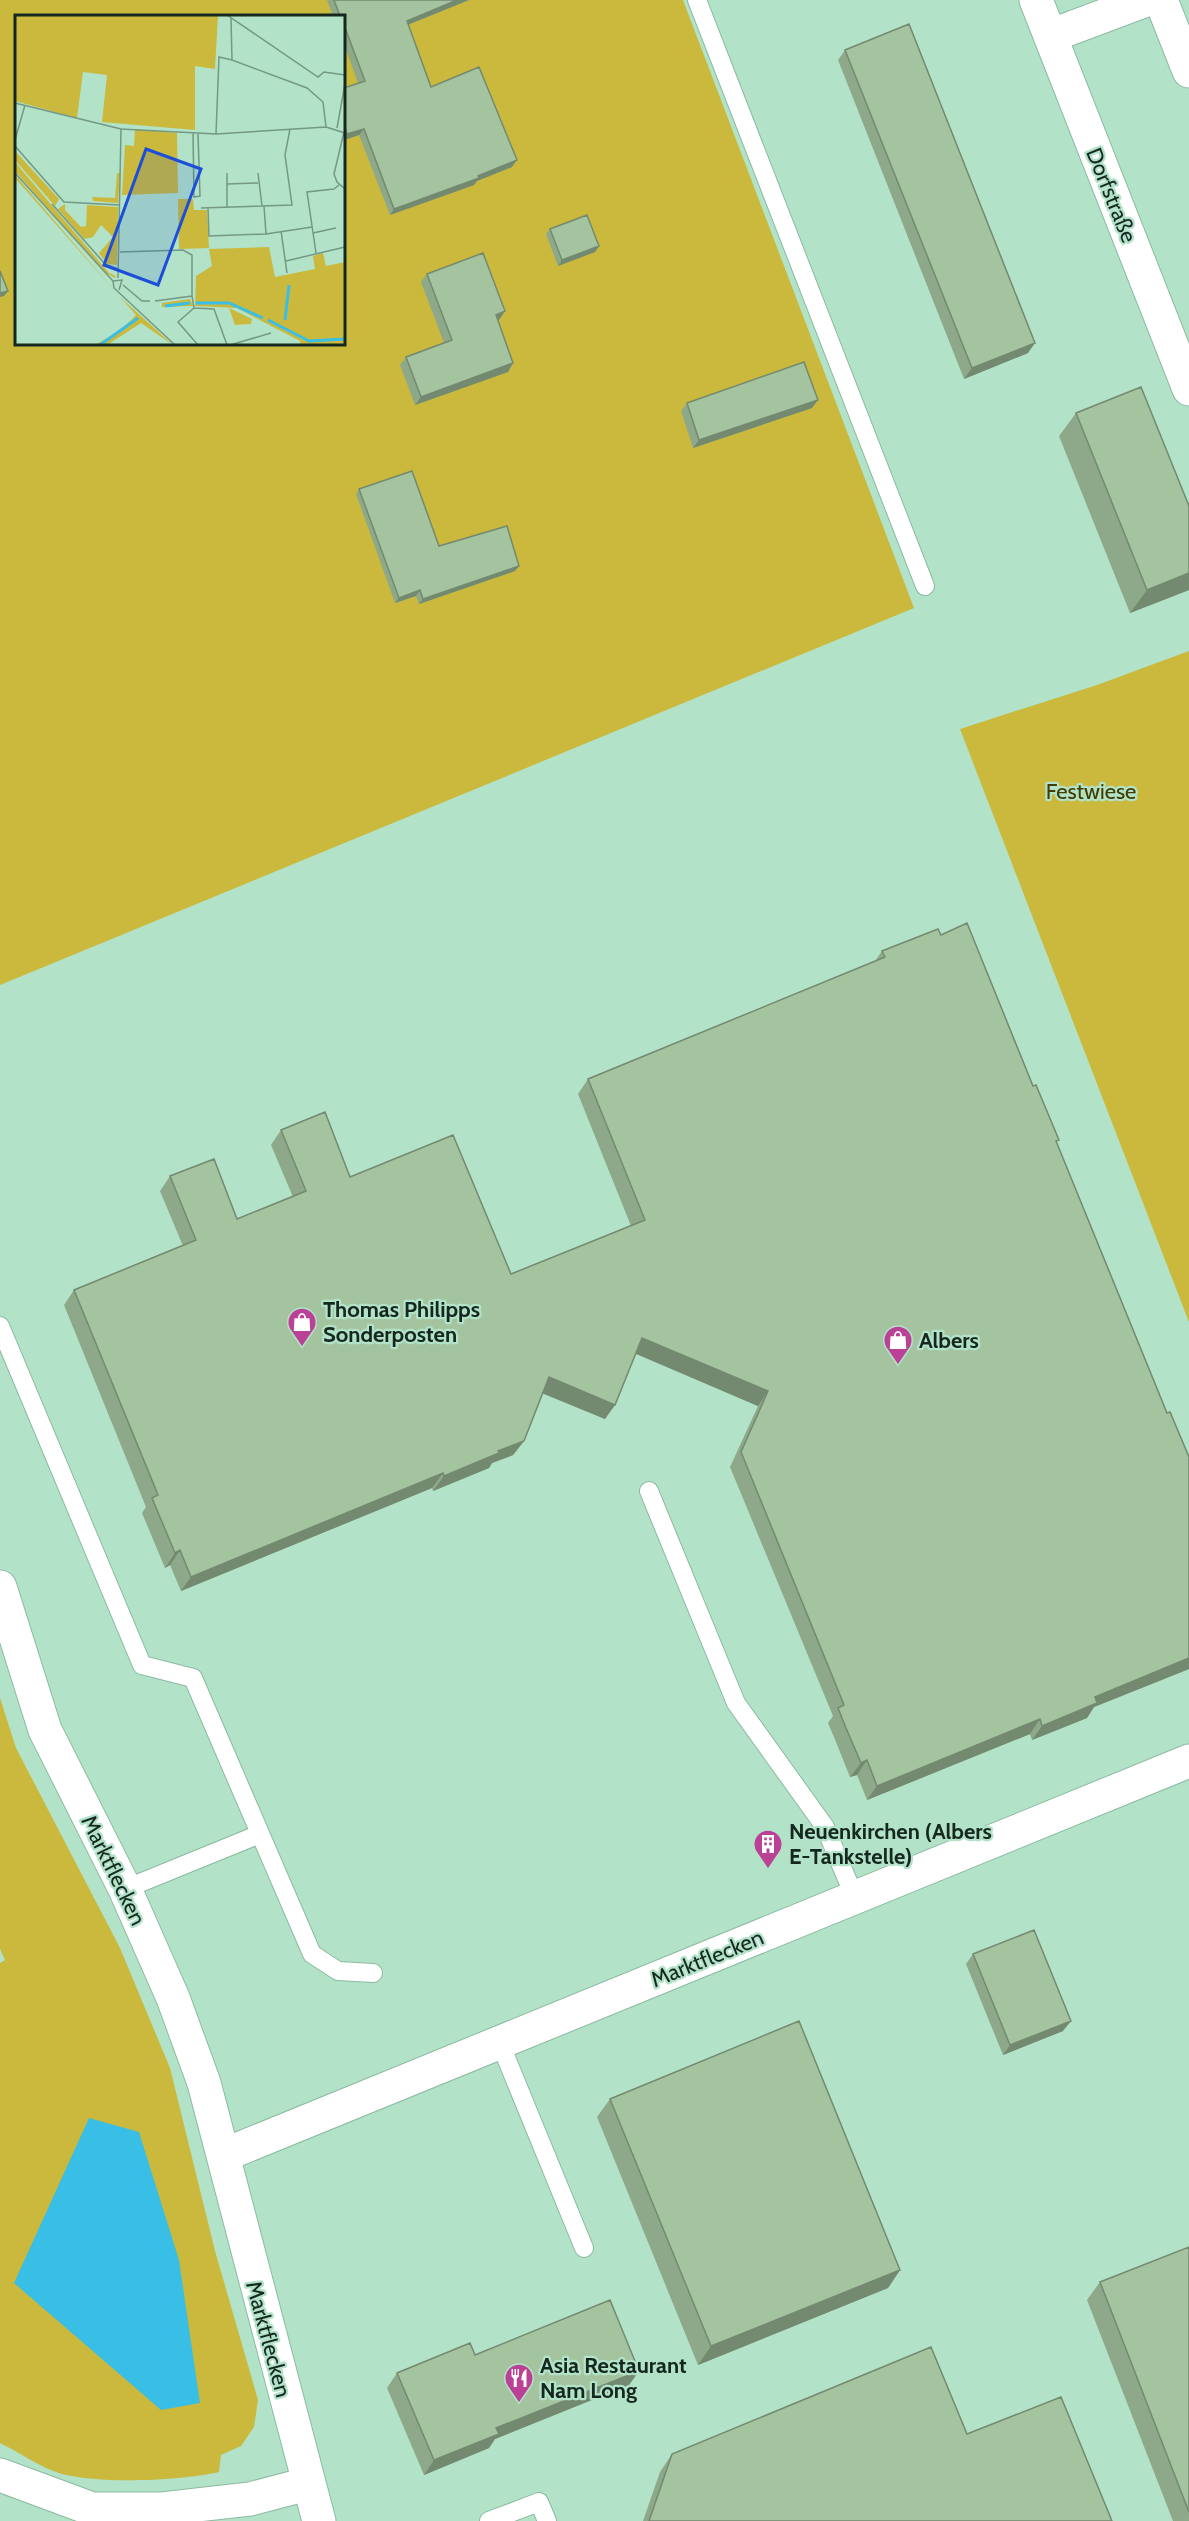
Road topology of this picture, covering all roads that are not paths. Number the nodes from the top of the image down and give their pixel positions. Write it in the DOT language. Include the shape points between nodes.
graph roads {
  1 [pos="697,0"];
  2 [pos="1036,0"];
  3 [pos="1146,0"];
  4 [pos="1161,0"];
  5 [pos="1050,36"];
  6 [pos="1189,71"];
  7 [pos="1189,389"];
  8 [pos="925,586"];
  9 [pos="0,1326"];
  10 [pos="649,1491"];
  11 [pos="0,1587"];
  12 [pos="1189,1761"];
  13 [pos="260,1834"];
  14 [pos="125,1889"];
  15 [pos="855,1898"];
  16 [pos="373,1973"];
  17 [pos="500,2043"];
  18 [pos="224,2155"];
  19 [pos="584,2248"];
  20 [pos="0,2475"];
  21 [pos="307,2484"];
  22 [pos="319,2521"];
  23 [pos="489,2521"];
  24 [pos="547,2521"];
  1 -- 8 [label="lane"];
  2 -- 5 [label="street, Dorfstraße"];
  3 -- 5 [label="street"];
  4 -- 6 [label="street"];
  5 -- 7 [label="street, Dorfstraße"];
  9 -- 13 [label="lane" via="142,1665 193,1678"];
  10 -- 15 [label="lane" via="736,1703 825,1827"];
  11 -- 14 [label="street, Marktflecken" via="45,1730"];
  12 -- 15 [label="street, Marktflecken"];
  13 -- 14 [label="lane"];
  13 -- 16 [label="lane" via="312,1954 338,1971"];
  14 -- 18 [label="street, Marktflecken" via="173,1998 204,2083"];
  15 -- 17 [label="street, Marktflecken"];
  17 -- 18 [label="street, Marktflecken"];
  17 -- 19 [label="lane"];
  18 -- 21 [label="street, Marktflecken"];
  20 -- 21 [label="street" via="92,2509 162,2510 250,2499"];
  21 -- 22 [label="street, Marktflecken"];
  23 -- 24 [label="lane" via="539,2502"];
}
